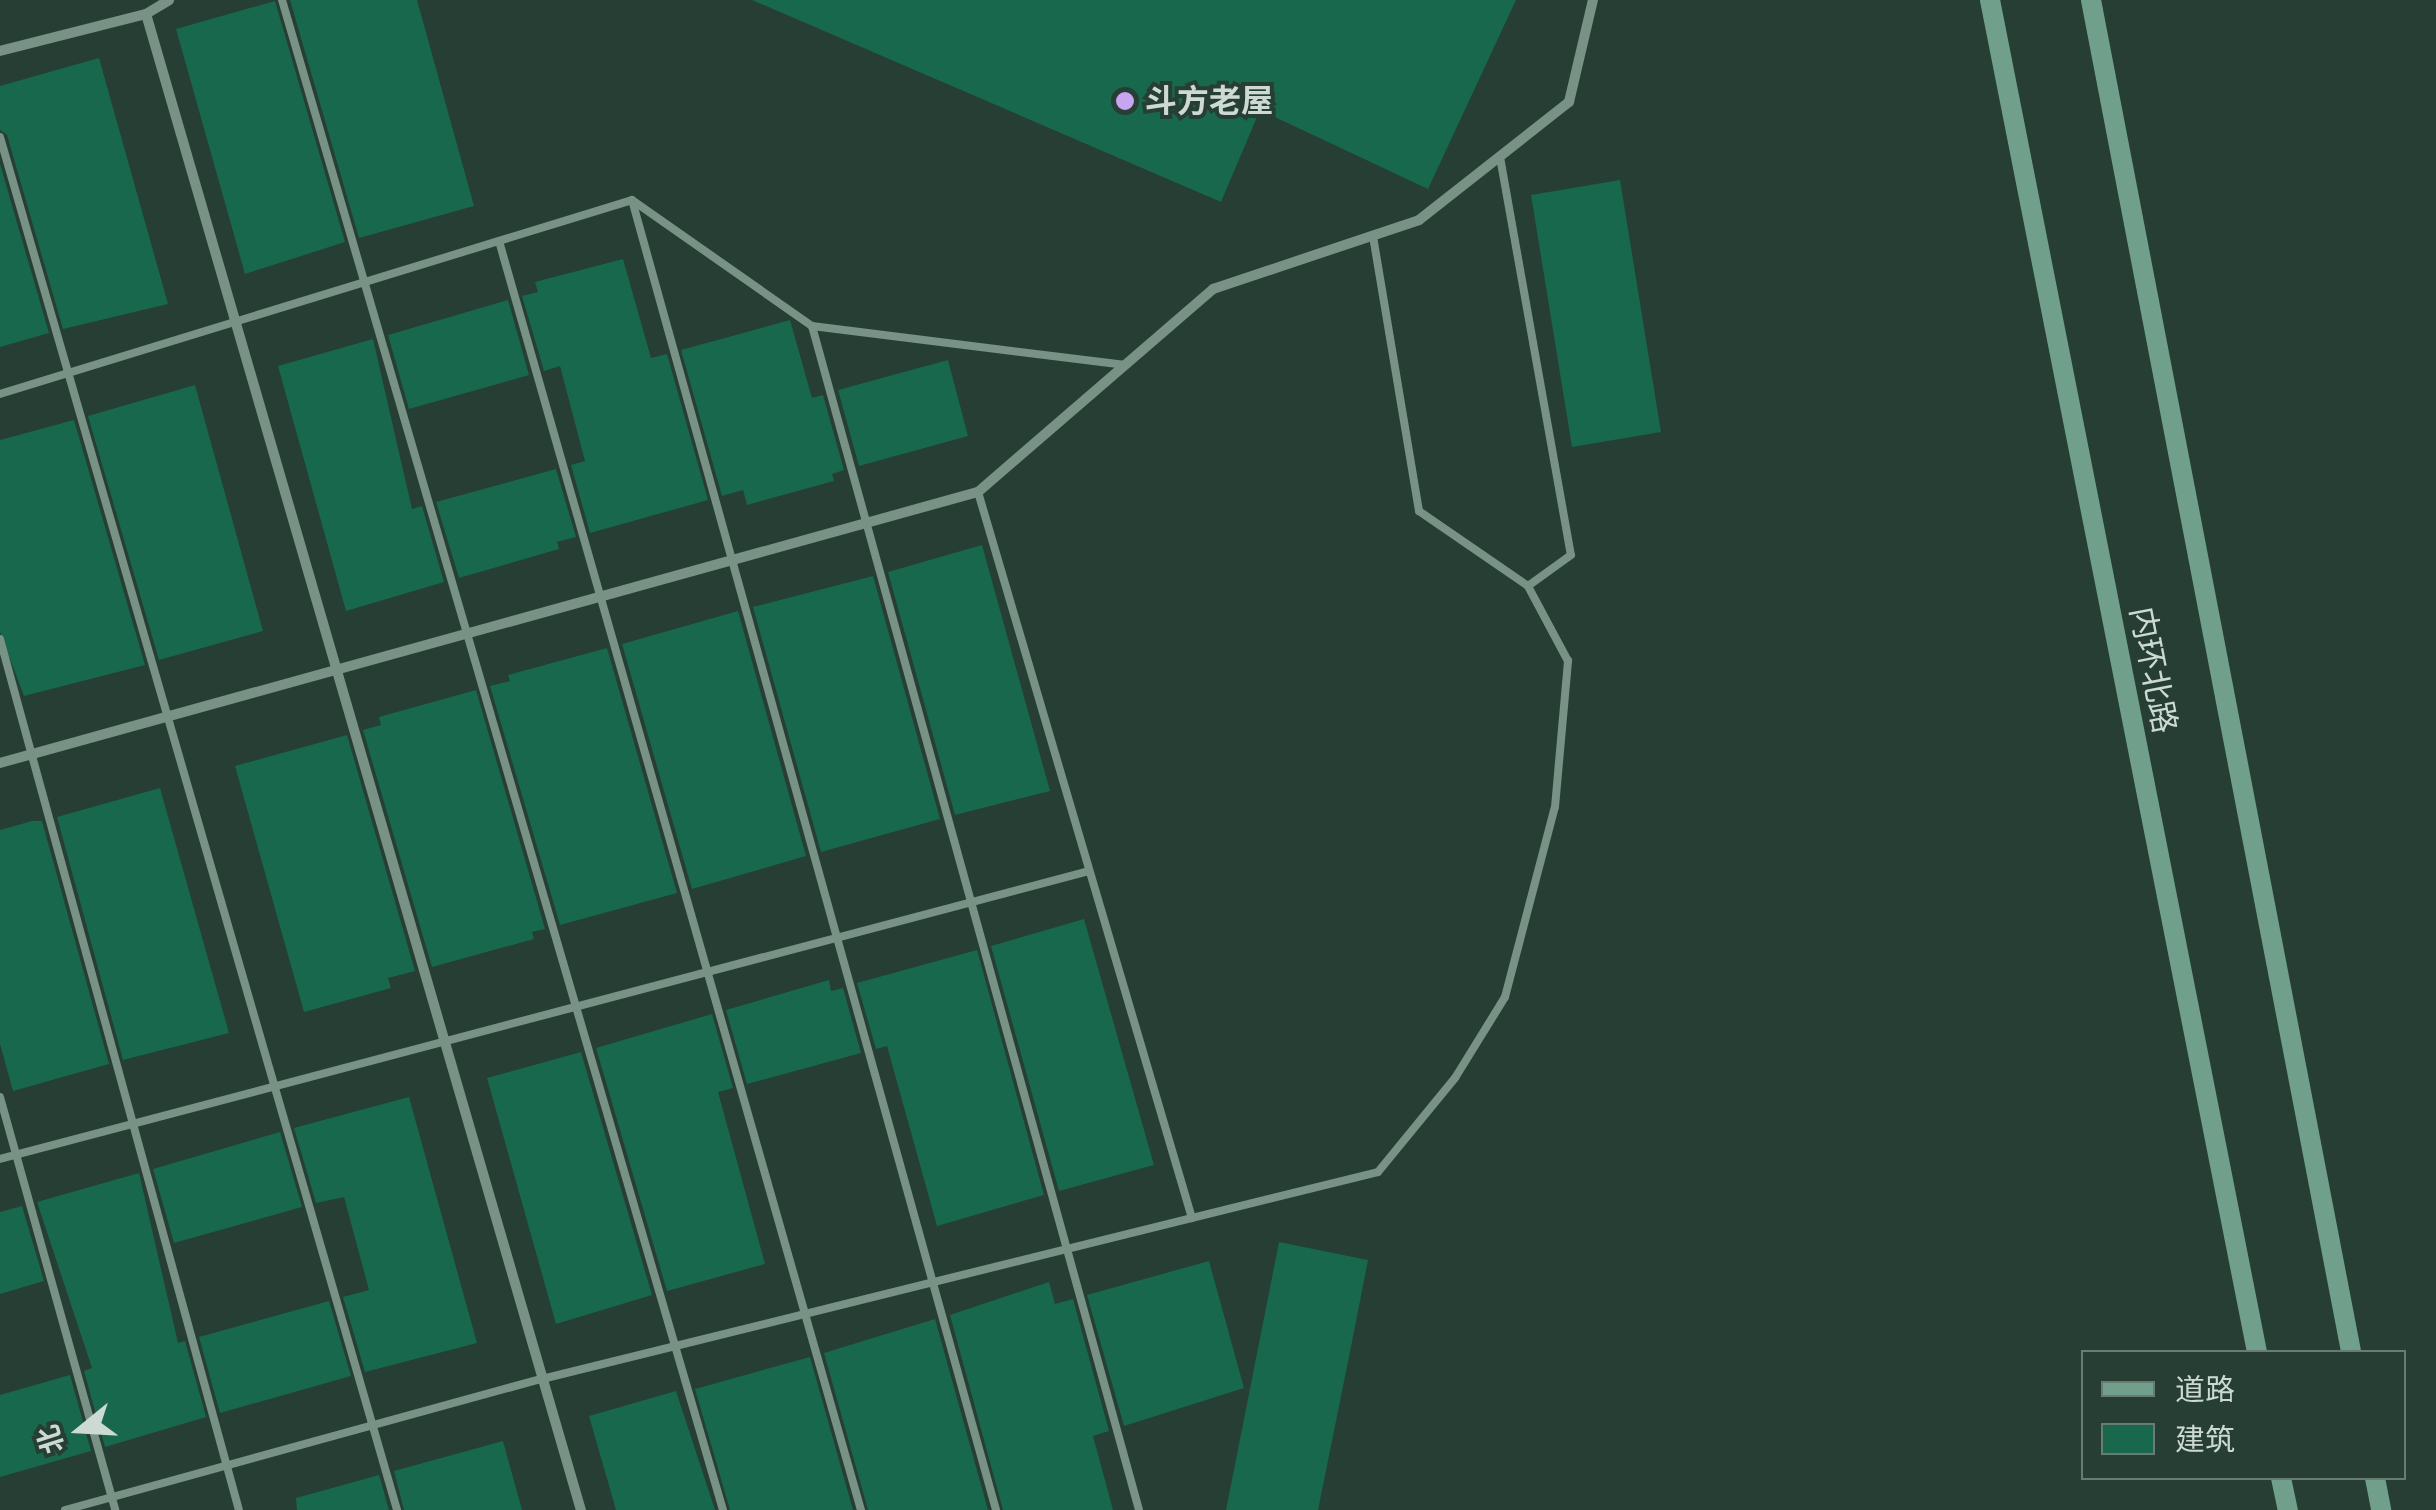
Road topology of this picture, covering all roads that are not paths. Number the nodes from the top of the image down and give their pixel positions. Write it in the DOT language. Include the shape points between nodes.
graph roads {
  1 [pos="168,0"];
  2 [pos="282,0"];
  3 [pos="1593,0"];
  4 [pos="1990,0"];
  5 [pos="2091,0"];
  6 [pos="146,14"];
  7 [pos="0,51"];
  8 [pos="0,137"];
  9 [pos="1500,157"];
  10 [pos="632,200"];
  11 [pos="1373,236"];
  12 [pos="499,241"];
  13 [pos="364,282"];
  14 [pos="234,322"];
  15 [pos="812,326"];
  16 [pos="1124,365"];
  17 [pos="68,374"];
  18 [pos="0,394"];
  19 [pos="978,492"];
  20 [pos="866,522"];
  21 [pos="731,560"];
  22 [pos="1528,586"];
  23 [pos="600,597"];
  24 [pos="467,633"];
  25 [pos="0,639"];
  26 [pos="335,670"];
  27 [pos="168,716"];
  28 [pos="32,754"];
  29 [pos="0,763"];
  30 [pos="1090,872"];
  31 [pos="971,902"];
  32 [pos="836,937"];
  33 [pos="708,970"];
  34 [pos="576,1005"];
  35 [pos="443,1040"];
  36 [pos="274,1086"];
  37 [pos="0,1098"];
  38 [pos="133,1124"];
  39 [pos="16,1155"];
  40 [pos="0,1159"];
  41 [pos="1192,1218"];
  42 [pos="1066,1248"];
  43 [pos="932,1282"];
  44 [pos="805,1314"];
  45 [pos="675,1346"];
  46 [pos="2257,1350"];
  47 [pos="2351,1350"];
  48 [pos="542,1379"];
  49 [pos="372,1426"];
  50 [pos="226,1465"];
  51 [pos="2281,1480"];
  52 [pos="2375,1480"];
  53 [pos="112,1497"];
  54 [pos="65,1510"];
  55 [pos="115,1510"];
  56 [pos="239,1510"];
  57 [pos="397,1510"];
  58 [pos="581,1510"];
  59 [pos="722,1510"];
  60 [pos="861,1510"];
  61 [pos="996,1510"];
  62 [pos="1139,1510"];
  63 [pos="2288,1510"];
  64 [pos="2381,1510"];
  1 -- 6 [label="street"];
  2 -- 13 [label="lane"];
  3 -- 9 [label="street" via="1569,102"];
  4 -- 46 [label="main road, 内环北路"];
  5 -- 47 [label="main road, 内环北路"];
  6 -- 7 [label="street"];
  6 -- 14 [label="street"];
  8 -- 17 [label="lane"];
  9 -- 11 [label="street" via="1419,220"];
  9 -- 22 [label="lane" via="1571,555"];
  10 -- 12 [label="lane"];
  10 -- 15 [label="lane"];
  10 -- 21 [label="lane"];
  11 -- 16 [label="street" via="1213,288"];
  11 -- 22 [label="lane" via="1419,511"];
  12 -- 13 [label="lane"];
  12 -- 23 [label="lane"];
  13 -- 14 [label="lane"];
  13 -- 24 [label="lane"];
  14 -- 17 [label="lane"];
  14 -- 26 [label="street"];
  15 -- 16 [label="lane"];
  15 -- 20 [label="lane"];
  16 -- 19 [label="street"];
  17 -- 18 [label="lane"];
  17 -- 27 [label="lane"];
  19 -- 20 [label="street"];
  19 -- 30 [label="lane"];
  20 -- 21 [label="street"];
  20 -- 31 [label="lane"];
  21 -- 23 [label="street"];
  21 -- 32 [label="lane"];
  22 -- 41 [label="lane" via="1568,660 1555,806 1505,997 1455,1078 1378,1172"];
  23 -- 24 [label="street"];
  23 -- 33 [label="lane"];
  24 -- 26 [label="street"];
  24 -- 34 [label="lane"];
  25 -- 28 [label="lane"];
  26 -- 27 [label="street"];
  26 -- 35 [label="street"];
  27 -- 28 [label="street"];
  27 -- 36 [label="lane"];
  28 -- 29 [label="street"];
  28 -- 38 [label="lane"];
  30 -- 31 [label="lane"];
  30 -- 41 [label="lane"];
  31 -- 32 [label="lane"];
  31 -- 42 [label="lane"];
  32 -- 33 [label="lane"];
  32 -- 43 [label="lane"];
  33 -- 34 [label="lane"];
  33 -- 44 [label="lane"];
  34 -- 35 [label="lane"];
  34 -- 45 [label="lane"];
  35 -- 36 [label="lane"];
  35 -- 48 [label="street"];
  36 -- 38 [label="lane"];
  36 -- 49 [label="lane"];
  37 -- 39 [label="lane"];
  38 -- 39 [label="lane"];
  38 -- 50 [label="lane"];
  39 -- 40 [label="lane"];
  39 -- 53 [label="lane"];
  41 -- 42 [label="lane"];
  42 -- 43 [label="lane"];
  42 -- 62 [label="lane"];
  43 -- 44 [label="lane"];
  43 -- 61 [label="lane"];
  44 -- 45 [label="lane"];
  44 -- 60 [label="lane"];
  45 -- 48 [label="lane"];
  45 -- 59 [label="lane"];
  48 -- 49 [label="lane"];
  48 -- 58 [label="street"];
  49 -- 50 [label="lane"];
  49 -- 57 [label="lane"];
  50 -- 53 [label="lane"];
  50 -- 56 [label="lane"];
  51 -- 63 [label="main road"];
  52 -- 64 [label="main road"];
  53 -- 54 [label="lane"];
  53 -- 55 [label="lane"];
}
